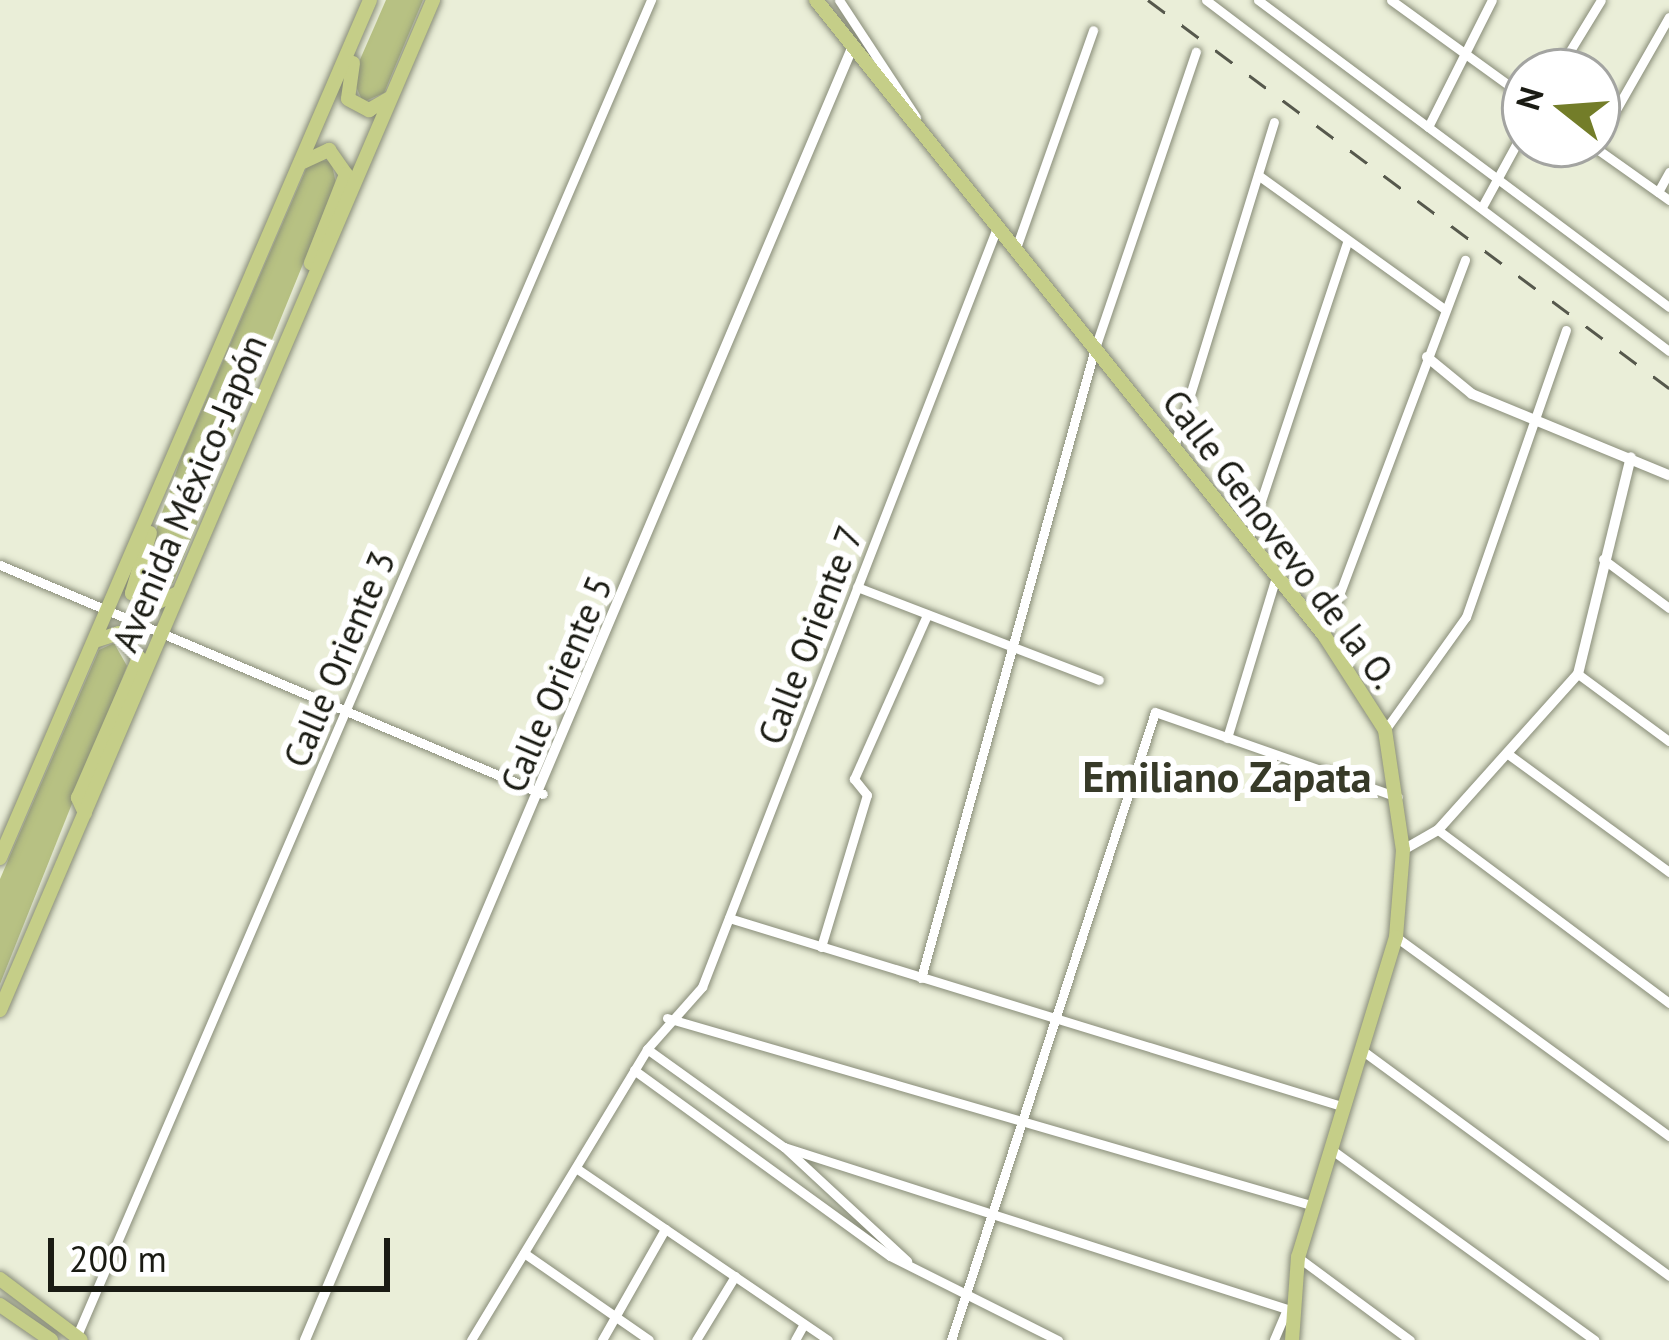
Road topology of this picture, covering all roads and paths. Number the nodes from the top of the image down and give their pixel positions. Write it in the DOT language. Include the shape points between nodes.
graph roads {
  1 [pos="433,0"];
  2 [pos="651,0"];
  3 [pos="816,0"];
  4 [pos="838,0"];
  5 [pos="1206,0"];
  6 [pos="1258,0"];
  7 [pos="1391,0"];
  8 [pos="1414,0"];
  9 [pos="1492,0"];
  10 [pos="1600,0"];
  11 [pos="369,3"];
  12 [pos="1408,13"];
  13 [pos="1669,17"];
  14 [pos="1093,30"];
  15 [pos="852,48"];
  16 [pos="1571,48"];
  17 [pos="1196,52"];
  18 [pos="1463,52"];
  19 [pos="1501,80"];
  20 [pos="392,97"];
  21 [pos="1621,99"];
  22 [pos="1274,122"];
  23 [pos="920,127"];
  24 [pos="1428,127"];
  25 [pos="300,165"];
  26 [pos="1621,165"];
  27 [pos="1503,168"];
  28 [pos="1669,172"];
  29 [pos="1258,175"];
  30 [pos="1498,178"];
  31 [pos="1658,192"];
  32 [pos="1669,200"];
  33 [pos="1482,207"];
  34 [pos="998,225"];
  35 [pos="1348,240"];
  36 [pos="1016,248"];
  37 [pos="1465,260"];
  38 [pos="1669,307"];
  39 [pos="1446,310"];
  40 [pos="1566,330"];
  41 [pos="292,331"];
  42 [pos="1095,348"];
  43 [pos="1669,351"];
  44 [pos="1427,357"];
  45 [pos="1533,418"];
  46 [pos="1174,447"];
  47 [pos="1630,458"];
  48 [pos="172,459"];
  49 [pos="1669,475"];
  50 [pos="1248,540"];
  51 [pos="1604,559"];
  52 [pos="0,565"];
  53 [pos="1277,575"];
  54 [pos="857,587"];
  55 [pos="179,592"];
  56 [pos="1669,608"];
  57 [pos="106,613"];
  58 [pos="927,615"];
  59 [pos="1324,635"];
  60 [pos="160,636"];
  61 [pos="94,641"];
  62 [pos="1012,647"];
  63 [pos="1578,674"];
  64 [pos="1100,680"];
  65 [pos="345,713"];
  66 [pos="1385,730"];
  67 [pos="1227,739"];
  68 [pos="1669,740"];
  69 [pos="1508,754"];
  70 [pos="543,794"];
  71 [pos="1398,797"];
  72 [pos="85,813"];
  73 [pos="1438,830"];
  74 [pos="1403,850"];
  75 [pos="0,858"];
  76 [pos="1669,872"];
  77 [pos="729,918"];
  78 [pos="1396,937"];
  79 [pos="821,947"];
  80 [pos="921,978"];
  81 [pos="1669,1003"];
  82 [pos="0,1010"];
  83 [pos="668,1018"];
  84 [pos="1059,1021"];
  85 [pos="647,1049"];
  86 [pos="1363,1052"];
  87 [pos="634,1070"];
  88 [pos="1345,1107"];
  89 [pos="1028,1123"];
  90 [pos="1669,1136"];
  91 [pos="784,1147"];
  92 [pos="1332,1150"];
  93 [pos="842,1164"];
  94 [pos="576,1168"];
  95 [pos="832,1187"];
  96 [pos="1314,1206"];
  97 [pos="1000,1215"];
  98 [pos="665,1229"];
  99 [pos="524,1253"];
  100 [pos="1298,1257"];
  101 [pos="912,1266"];
  102 [pos="735,1276"];
  103 [pos="1669,1276"];
  104 [pos="0,1279"];
  105 [pos="973,1296"];
  106 [pos="0,1306"];
  107 [pos="1286,1309"];
  108 [pos="615,1316"];
  109 [pos="804,1324"];
  110 [pos="78,1339"];
  111 [pos="51,1340"];
  112 [pos="304,1340"];
  113 [pos="471,1340"];
  114 [pos="602,1340"];
  115 [pos="649,1340"];
  116 [pos="696,1340"];
  117 [pos="795,1340"];
  118 [pos="828,1340"];
  119 [pos="951,1340"];
  120 [pos="1058,1340"];
  121 [pos="1274,1340"];
  122 [pos="1292,1340"];
  123 [pos="1411,1340"];
  124 [pos="1594,1340"];
  1 -- 20 [label="main road, Avenida México-Japón"];
  2 -- 65 [label="street, Calle Oriente 3"];
  3 -- 15 [label="main road, Calle Genovevo de la O."];
  4 -- 23 [label="street"];
  5 -- 33 [label="street"];
  6 -- 24 [label="street"];
  7 -- 12 [label="street"];
  8 -- 12 [label="street"];
  9 -- 18 [label="street"];
  10 -- 16 [label="street"];
  11 -- 20 [label="main road" via="345,89 369,110"];
  11 -- 25 [label="main road, Avenida México-Japón"];
  12 -- 18 [label="street"];
  13 -- 21 [label="street"];
  14 -- 36 [label="street"];
  15 -- 23 [label="main road, Calle Genovevo de la O."];
  15 -- 70 [label="street, Calle Oriente 5"];
  17 -- 42 [label="street"];
  18 -- 19 [label="street"];
  18 -- 24 [label="street"];
  20 -- 41 [label="main road, Avenida México-Japón"];
  22 -- 29 [label="street"];
  23 -- 34 [label="main road, Calle Genovevo de la O."];
  24 -- 30 [label="street"];
  25 -- 41 [label="main road" via="329,150 346,174"];
  25 -- 48 [label="main road, Avenida México-Japón"];
  26 -- 31 [label="street"];
  27 -- 30 [label="street"];
  28 -- 31 [label="street"];
  29 -- 35 [label="street"];
  29 -- 46 [label="street"];
  30 -- 33 [label="street"];
  30 -- 38 [label="street"];
  31 -- 32 [label="street"];
  33 -- 43 [label="street"];
  34 -- 36 [label="main road, Calle Genovevo de la O."];
  34 -- 54 [label="street, Calle Oriente 7"];
  35 -- 39 [label="street"];
  35 -- 50 [label="street"];
  36 -- 42 [label="main road, Calle Genovevo de la O."];
  37 -- 39 [label="street"];
  39 -- 44 [label="street"];
  40 -- 45 [label="street"];
  41 -- 55 [label="main road, Avenida México-Japón"];
  42 -- 46 [label="main road, Calle Genovevo de la O."];
  42 -- 62 [label="street"];
  44 -- 45 [label="street" via="1472,394"];
  44 -- 59 [label="street"];
  45 -- 47 [label="street"];
  45 -- 66 [label="street" via="1466,617"];
  46 -- 50 [label="main road, Calle Genovevo de la O."];
  47 -- 49 [label="street"];
  47 -- 51 [label="street"];
  48 -- 55 [label="main road" via="132,593 152,605"];
  48 -- 57 [label="main road, Avenida México-Japón"];
  50 -- 53 [label="main road, Calle Genovevo de la O."];
  51 -- 56 [label="street"];
  51 -- 63 [label="street"];
  52 -- 57 [label="street"];
  53 -- 59 [label="main road, Calle Genovevo de la O."];
  53 -- 67 [label="street"];
  54 -- 58 [label="street"];
  54 -- 77 [label="street, Calle Oriente 7"];
  55 -- 60 [label="main road, Avenida México-Japón"];
  57 -- 60 [label="street"];
  57 -- 61 [label="main road, Avenida México-Japón"];
  58 -- 62 [label="street"];
  58 -- 79 [label="street" via="854,779 867,795"];
  59 -- 66 [label="main road, Calle Genovevo de la O."];
  60 -- 65 [label="street"];
  60 -- 72 [label="main road, Avenida México-Japón"];
  61 -- 72 [label="main road" via="119,633 139,658 78,798"];
  61 -- 75 [label="main road, Avenida México-Japón"];
  62 -- 64 [label="street"];
  62 -- 80 [label="street"];
  63 -- 68 [label="street"];
  63 -- 69 [label="street"];
  65 -- 70 [label="street"];
  65 -- 110 [label="street, Calle Oriente 3"];
  66 -- 71 [label="main road, Calle Genovevo de la O."];
  67 -- 71 [label="street"];
  67 -- 84 [label="street" via="1155,712"];
  69 -- 73 [label="street"];
  69 -- 76 [label="street"];
  70 -- 112 [label="street, Calle Oriente 5"];
  71 -- 74 [label="main road, Calle Genovevo de la O."];
  72 -- 82 [label="main road, Avenida México-Japón"];
  73 -- 74 [label="street"];
  73 -- 81 [label="street"];
  74 -- 78 [label="main road, Calle Genovevo de la O."];
  77 -- 79 [label="street"];
  77 -- 83 [label="street, Calle Oriente 7" via="702,987"];
  78 -- 86 [label="main road, Calle Genovevo de la O."];
  78 -- 90 [label="street"];
  79 -- 80 [label="street"];
  80 -- 84 [label="street"];
  83 -- 85 [label="street, Calle Oriente 7"];
  83 -- 89 [label="street"];
  84 -- 88 [label="street"];
  84 -- 89 [label="street"];
  85 -- 87 [label="street, Calle Oriente 7"];
  85 -- 91 [label="street"];
  86 -- 88 [label="main road, Calle Genovevo de la O."];
  86 -- 103 [label="street"];
  87 -- 94 [label="street, Calle Oriente 7"];
  87 -- 101 [label="street"];
  88 -- 92 [label="main road, Calle Genovevo de la O."];
  89 -- 96 [label="street"];
  89 -- 97 [label="street"];
  91 -- 93 [label="street"];
  91 -- 95 [label="street"];
  92 -- 96 [label="main road, Calle Genovevo de la O."];
  92 -- 124 [label="street"];
  93 -- 95 [label="street"];
  93 -- 97 [label="street"];
  94 -- 98 [label="street"];
  94 -- 99 [label="street, Calle Oriente 7"];
  95 -- 101 [label="street"];
  96 -- 100 [label="main road, Calle Genovevo de la O."];
  97 -- 105 [label="street"];
  97 -- 107 [label="street"];
  98 -- 102 [label="street"];
  98 -- 108 [label="street"];
  99 -- 108 [label="street"];
  99 -- 113 [label="street, Calle Oriente 7"];
  100 -- 107 [label="main road, Calle Genovevo de la O."];
  100 -- 123 [label="street"];
  101 -- 105 [label="street"];
  102 -- 109 [label="street"];
  102 -- 116 [label="street"];
  104 -- 110 [label="main road"];
  105 -- 119 [label="street"];
  105 -- 120 [label="street"];
  106 -- 111 [label="main road"];
  107 -- 121 [label="street, Calle Genovevo de la O."];
  107 -- 122 [label="main road, Calle Genovevo de la O."];
  108 -- 114 [label="street"];
  108 -- 115 [label="street"];
  109 -- 117 [label="street"];
  109 -- 118 [label="street"];
}
